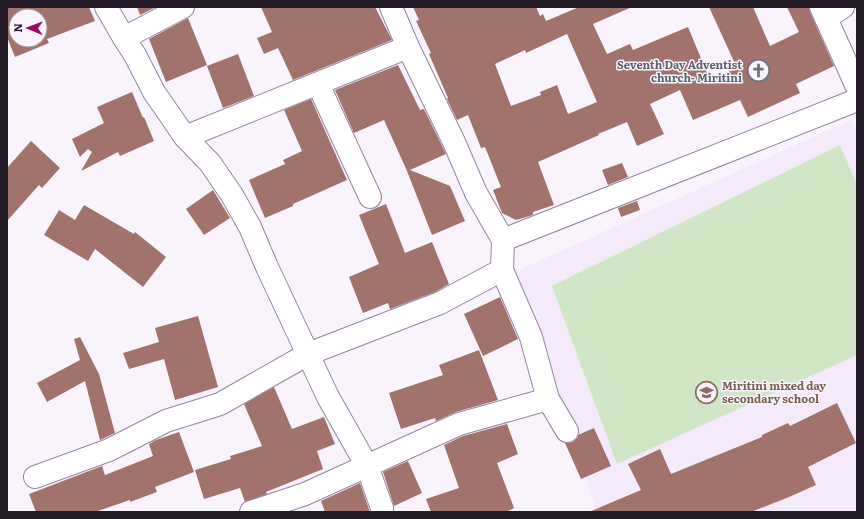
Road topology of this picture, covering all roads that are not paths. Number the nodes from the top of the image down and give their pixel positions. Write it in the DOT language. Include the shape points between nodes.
graph roads {
  1 [pos="106,7"];
  2 [pos="183,7"];
  3 [pos="391,7"];
  4 [pos="830,11"];
  5 [pos="124,38"];
  6 [pos="408,47"];
  7 [pos="318,84"];
  8 [pos="857,87"];
  9 [pos="857,100"];
  10 [pos="185,137"];
  11 [pos="370,197"];
  12 [pos="503,240"];
  13 [pos="502,270"];
  14 [pos="308,354"];
  15 [pos="548,399"];
  16 [pos="567,431"];
  17 [pos="367,466"];
  18 [pos="35,477"];
  19 [pos="251,512"];
  20 [pos="382,512"];
  1 -- 5 [label="street"];
  2 -- 5 [label="street"];
  3 -- 6 [label="street"];
  4 -- 8 [label="street"];
  5 -- 10 [label="street" via="154,92"];
  6 -- 7 [label="street"];
  6 -- 12 [label="street" via="476,193"];
  7 -- 10 [label="street"];
  7 -- 11 [label="street"];
  9 -- 12 [label="street"];
  10 -- 14 [label="street" via="210,164 232,195 250,227"];
  12 -- 13 [label="street"];
  13 -- 14 [label="street" via="440,303"];
  13 -- 15 [label="street" via="531,337"];
  14 -- 17 [label="street" via="328,397"];
  14 -- 18 [label="street" via="220,404 166,421 109,450"];
  15 -- 16 [label="street"];
  15 -- 17 [label="street" via="459,424"];
  17 -- 19 [label="street" via="305,494"];
  17 -- 20 [label="street"];
}
